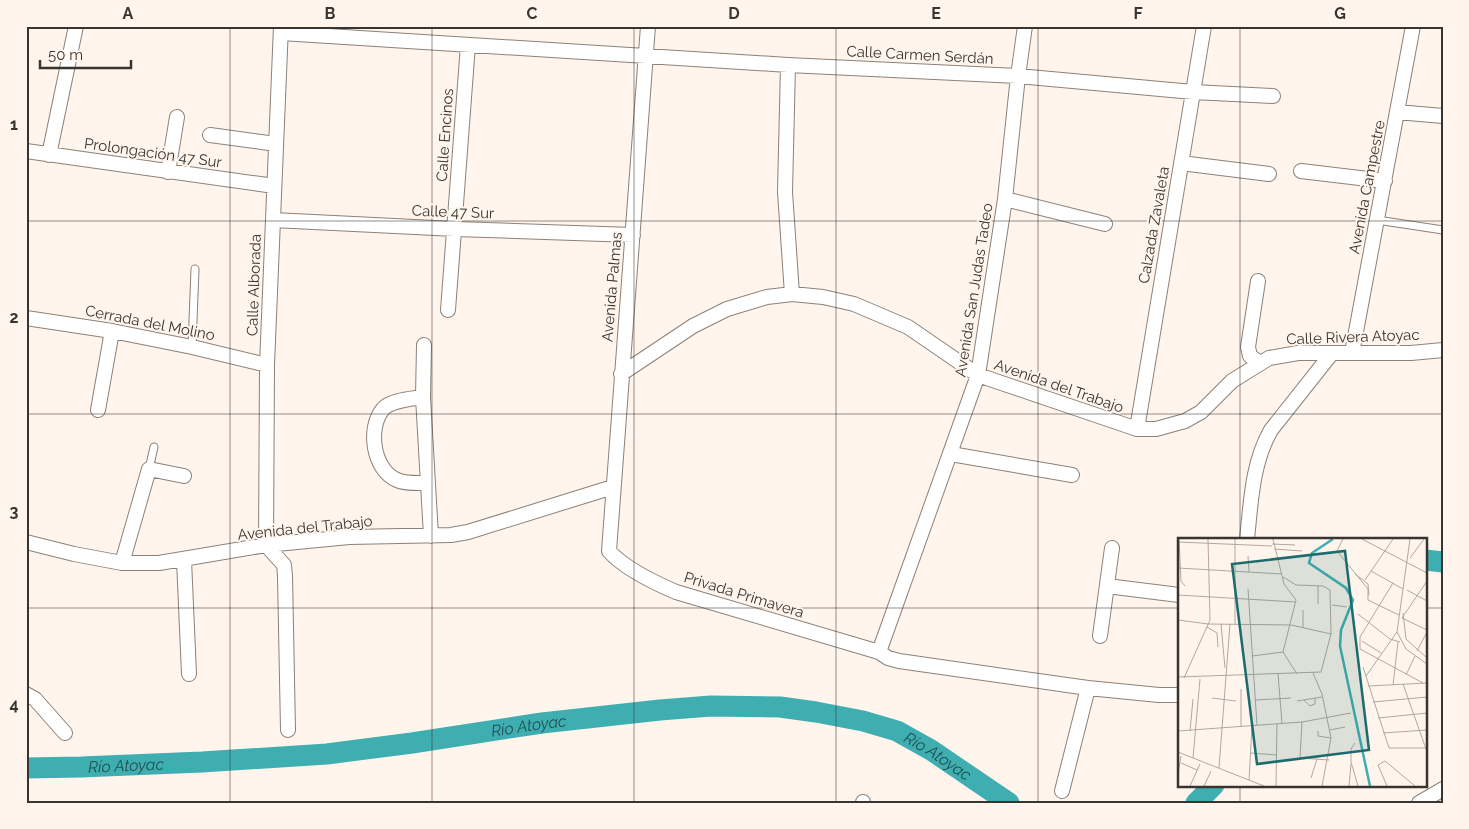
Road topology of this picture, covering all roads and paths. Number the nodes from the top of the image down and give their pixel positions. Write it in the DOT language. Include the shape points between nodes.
graph roads {
  1 [pos="76,26"];
  2 [pos="648,26"];
  3 [pos="1025,26"];
  4 [pos="1204,26"];
  5 [pos="1413,26"];
  6 [pos="281,30"];
  7 [pos="468,45"];
  8 [pos="646,56"];
  9 [pos="788,65"];
  10 [pos="1018,76"];
  11 [pos="1193,92"];
  12 [pos="1273,96"];
  13 [pos="1397,112"];
  14 [pos="1443,116"];
  15 [pos="177,117"];
  16 [pos="210,136"];
  17 [pos="276,144"];
  18 [pos="26,151"];
  19 [pos="49,155"];
  20 [pos="1181,163"];
  21 [pos="1300,171"];
  22 [pos="168,172"];
  23 [pos="1269,174"];
  24 [pos="1384,181"];
  25 [pos="274,186"];
  26 [pos="1005,199"];
  27 [pos="273,220"];
  28 [pos="1377,220"];
  29 [pos="1105,224"];
  30 [pos="455,229"];
  31 [pos="1443,230"];
  32 [pos="633,235"];
  33 [pos="195,269"];
  34 [pos="1258,281"];
  35 [pos="792,294"];
  36 [pos="448,310"];
  37 [pos="26,318"];
  38 [pos="112,331"];
  39 [pos="424,345"];
  40 [pos="192,347"];
  41 [pos="1443,350"];
  42 [pos="1332,353"];
  43 [pos="1352,353"];
  44 [pos="1260,363"];
  45 [pos="267,365"];
  46 [pos="621,374"];
  47 [pos="978,375"];
  48 [pos="423,397"];
  49 [pos="98,410"];
  50 [pos="1137,429"];
  51 [pos="154,447"];
  52 [pos="951,454"];
  53 [pos="149,469"];
  54 [pos="1072,475"];
  55 [pos="184,476"];
  56 [pos="427,483"];
  57 [pos="613,487"];
  58 [pos="431,536"];
  59 [pos="1247,538"];
  60 [pos="26,542"];
  61 [pos="266,545"];
  62 [pos="1112,548"];
  63 [pos="609,551"];
  64 [pos="184,560"];
  65 [pos="122,563"];
  66 [pos="1107,586"];
  67 [pos="1178,595"];
  68 [pos="1100,636"];
  69 [pos="884,655"];
  70 [pos="189,674"];
  71 [pos="1088,688"];
  72 [pos="26,694"];
  73 [pos="1178,694"];
  74 [pos="288,730"];
  75 [pos="65,733"];
  76 [pos="1443,789"];
  77 [pos="1062,791"];
  78 [pos="1419,803"];
  1 -- 19 [label="street"];
  2 -- 8 [label="street, Avenida Palmas"];
  3 -- 10 [label="street, Avenida San Judas Tadeo"];
  4 -- 11 [label="street, Calzada Zavaleta"];
  5 -- 13 [label="street, Avenida Campestre"];
  6 -- 7 [label="street, Calle Carmen Serdán"];
  6 -- 17 [label="street, Calle Alborada"];
  7 -- 8 [label="street, Calle Carmen Serdán"];
  7 -- 30 [label="street, Calle Encinos"];
  8 -- 9 [label="street, Calle Carmen Serdán"];
  8 -- 32 [label="street, Avenida Palmas"];
  9 -- 10 [label="street, Calle Carmen Serdán"];
  9 -- 35 [label="street" via="785,192"];
  10 -- 11 [label="street, Calle Carmen Serdán"];
  10 -- 26 [label="street, Avenida San Judas Tadeo"];
  11 -- 12 [label="street, Calle Carmen Serdán"];
  11 -- 20 [label="street, Calzada Zavaleta"];
  13 -- 14 [label="street"];
  13 -- 24 [label="street, Avenida Campestre"];
  15 -- 22 [label="street"];
  16 -- 17 [label="street"];
  17 -- 25 [label="street, Calle Alborada"];
  18 -- 19 [label="street, Prolongación 47 Sur"];
  19 -- 22 [label="street, Prolongación 47 Sur"];
  20 -- 23 [label="street"];
  20 -- 50 [label="street, Calzada Zavaleta"];
  21 -- 24 [label="street"];
  22 -- 25 [label="street, Prolongación 47 Sur"];
  24 -- 28 [label="street, Avenida Campestre"];
  25 -- 27 [label="street, Calle Alborada"];
  26 -- 29 [label="street"];
  26 -- 47 [label="street, Avenida San Judas Tadeo"];
  27 -- 30 [label="street, Calle 47 Sur"];
  27 -- 45 [label="street, Calle Alborada"];
  28 -- 31 [label="lane"];
  28 -- 43 [label="street, Avenida Campestre"];
  30 -- 32 [label="street, Calle 47 Sur"];
  30 -- 36 [label="street, Calle Encinos"];
  32 -- 46 [label="street, Avenida Palmas"];
  33 -- 40 [label="lane"];
  34 -- 44 [label="street" via="1248,348 1250,356"];
  35 -- 46 [label="street, Avenida del Trabajo" via="767,297 727,309 693,326"];
  35 -- 47 [label="street, Avenida del Trabajo" via="854,304 887,317 908,327"];
  37 -- 38 [label="street, Cerrada del Molino"];
  38 -- 40 [label="street, Cerrada del Molino"];
  38 -- 49 [label="street"];
  39 -- 48 [label="street"];
  40 -- 45 [label="street, Cerrada del Molino"];
  41 -- 43 [label="street, Calle Rivera Atoyac"];
  42 -- 43 [label="street, Calle Rivera Atoyac"];
  42 -- 44 [label="street, Calle Rivera Atoyac" via="1281,355"];
  42 -- 59 [label="street" via="1263,444 1253,481"];
  44 -- 50 [label="street, Calle Rivera Atoyac" via="1232,381 1201,412 1185,421 1156,429"];
  45 -- 61 [label="street, Calle Alborada"];
  46 -- 57 [label="street, Avenida Palmas"];
  47 -- 50 [label="street, Avenida del Trabajo"];
  47 -- 52 [label="street, Avenida San Judas Tadeo"];
  48 -- 56 [label="street"];
  48 -- 56 [label="street" via="394,403 383,409 376,423 375,440 376,458 387,475 398,481"];
  51 -- 53 [label="lane"];
  52 -- 54 [label="street"];
  52 -- 69 [label="street, Avenida San Judas Tadeo"];
  53 -- 55 [label="street"];
  53 -- 65 [label="street"];
  56 -- 58 [label="street"];
  57 -- 58 [label="street, Avenida del Trabajo" via="468,532"];
  57 -- 63 [label="street, Avenida Palmas"];
  58 -- 61 [label="street, Avenida del Trabajo" via="348,537"];
  60 -- 65 [label="street, Avenida del Trabajo"];
  61 -- 64 [label="street, Avenida del Trabajo"];
  61 -- 74 [label="street" via="284,565"];
  62 -- 66 [label="street"];
  63 -- 69 [label="street, Privada Primavera" via="616,559 676,592"];
  64 -- 65 [label="street, Avenida del Trabajo"];
  64 -- 70 [label="street"];
  66 -- 67 [label="street"];
  66 -- 68 [label="street"];
  69 -- 71 [label="street, Privada Primavera" via="899,661"];
  71 -- 73 [label="street, Privada Primavera"];
  71 -- 77 [label="street"];
  72 -- 75 [label="street" via="35,699"];
  76 -- 78 [label="street"];
}
